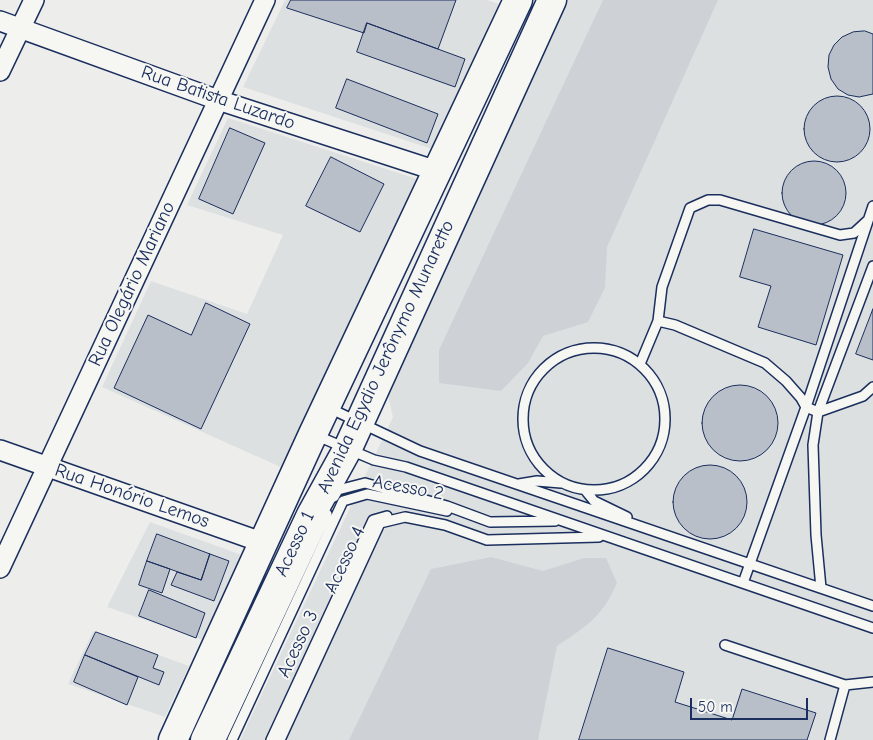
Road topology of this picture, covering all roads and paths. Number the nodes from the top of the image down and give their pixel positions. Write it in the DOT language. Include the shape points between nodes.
graph roads {
  1 [pos="34,0"];
  2 [pos="265,0"];
  3 [pos="518,0"];
  4 [pos="552,0"];
  5 [pos="0,20"];
  6 [pos="21,28"];
  7 [pos="0,71"];
  8 [pos="218,100"];
  9 [pos="438,171"];
  10 [pos="873,206"];
  11 [pos="867,221"];
  12 [pos="873,266"];
  13 [pos="658,321"];
  14 [pos="640,364"];
  15 [pos="873,387"];
  16 [pos="326,406"];
  17 [pos="806,407"];
  18 [pos="818,412"];
  19 [pos="359,421"];
  20 [pos="313,434"];
  21 [pos="348,448"];
  22 [pos="0,450"];
  23 [pos="47,466"];
  24 [pos="561,483"];
  25 [pos="517,484"];
  26 [pos="585,490"];
  27 [pos="562,521"];
  28 [pos="578,527"];
  29 [pos="647,528"];
  30 [pos="594,532"];
  31 [pos="608,536"];
  32 [pos="264,543"];
  33 [pos="750,563"];
  34 [pos="0,568"];
  35 [pos="742,583"];
  36 [pos="821,588"];
  37 [pos="873,606"];
  38 [pos="873,628"];
  39 [pos="725,645"];
  40 [pos="202,674"];
  41 [pos="873,682"];
  42 [pos="229,686"];
  43 [pos="845,686"];
  44 [pos="173,740"];
  45 [pos="205,740"];
  46 [pos="221,740"];
  47 [pos="232,740"];
  48 [pos="271,740"];
  49 [pos="280,740"];
  50 [pos="830,740"];
  1 -- 6 [label="street"];
  2 -- 8 [label="street, Rua Olegário Mariano"];
  3 -- 9 [label="main road, Avenida Egydio Jerônymo Munaretto"];
  4 -- 19 [label="main road, Avenida Egydio Jerônymo Munaretto"];
  5 -- 6 [label="street, Rua Batista Luzardo"];
  6 -- 7 [label="street"];
  6 -- 8 [label="street, Rua Batista Luzardo"];
  8 -- 9 [label="street, Rua Batista Luzardo"];
  8 -- 23 [label="street, Rua Olegário Mariano"];
  9 -- 16 [label="main road, Avenida Egydio Jerônymo Munaretto"];
  10 -- 11 [label="lane"];
  11 -- 13 [label="lane" via="854,234 840,235 720,200 708,200 690,208 662,287"];
  11 -- 17 [label="lane"];
  12 -- 18 [label="lane"];
  13 -- 14 [label="lane"];
  13 -- 17 [label="lane" via="675,324 765,362 786,381"];
  14 -- 24 [label="lane" via="627,355 604,348 579,349 563,354 543,369 529,390 523,414 528,447 542,468"];
  14 -- 26 [label="lane" via="660,391 665,426 658,451 644,471 623,484 599,491"];
  15 -- 18 [label="lane" via="863,396"];
  16 -- 19 [label="lane"];
  16 -- 20 [label="main road, Avenida Egydio Jerônymo Munaretto"];
  17 -- 18 [label="lane"];
  17 -- 33 [label="lane"];
  18 -- 36 [label="lane" via="813,445"];
  19 -- 21 [label="main road, Avenida Egydio Jerônymo Munaretto"];
  19 -- 25 [label="lane" via="420,451"];
  20 -- 21 [label="lane"];
  20 -- 32 [label="main road, Avenida Egydio Jerônymo Munaretto"];
  21 -- 27 [label="lane" via="374,460 406,467"];
  21 -- 42 [label="main road, Avenida Egydio Jerônymo Munaretto" via="311,515"];
  22 -- 23 [label="street, Rua Honório Lemos"];
  23 -- 32 [label="street, Rua Honório Lemos"];
  23 -- 34 [label="street, Rua Olegário Mariano"];
  24 -- 25 [label="lane" via="537,481"];
  24 -- 26 [label="lane"];
  25 -- 29 [label="lane"];
  26 -- 29 [label="lane" via="594,501"];
  27 -- 28 [label="lane"];
  27 -- 46 [label="lane, Acesso 1" via="490,522 365,483 338,490"];
  28 -- 30 [label="lane"];
  28 -- 47 [label="lane, Acesso 2" via="489,528 448,512 367,494 343,501"];
  29 -- 33 [label="lane"];
  30 -- 31 [label="lane"];
  30 -- 48 [label="lane, Acesso 3" via="488,535 433,518 402,513 373,520"];
  31 -- 35 [label="lane"];
  31 -- 49 [label="lane, Acesso 4" via="487,540 444,525 405,517 380,523"];
  32 -- 40 [label="main road, Avenida Egydio Jerônymo Munaretto"];
  33 -- 35 [label="lane"];
  33 -- 36 [label="lane"];
  35 -- 38 [label="lane"];
  36 -- 37 [label="lane"];
  39 -- 43 [label="lane"];
  40 -- 42 [label="main road"];
  40 -- 44 [label="main road, Avenida Egydio Jerônymo Munaretto"];
  41 -- 43 [label="lane"];
  42 -- 45 [label="main road, Avenida Egydio Jerônymo Munaretto"];
  43 -- 50 [label="lane"];
}
